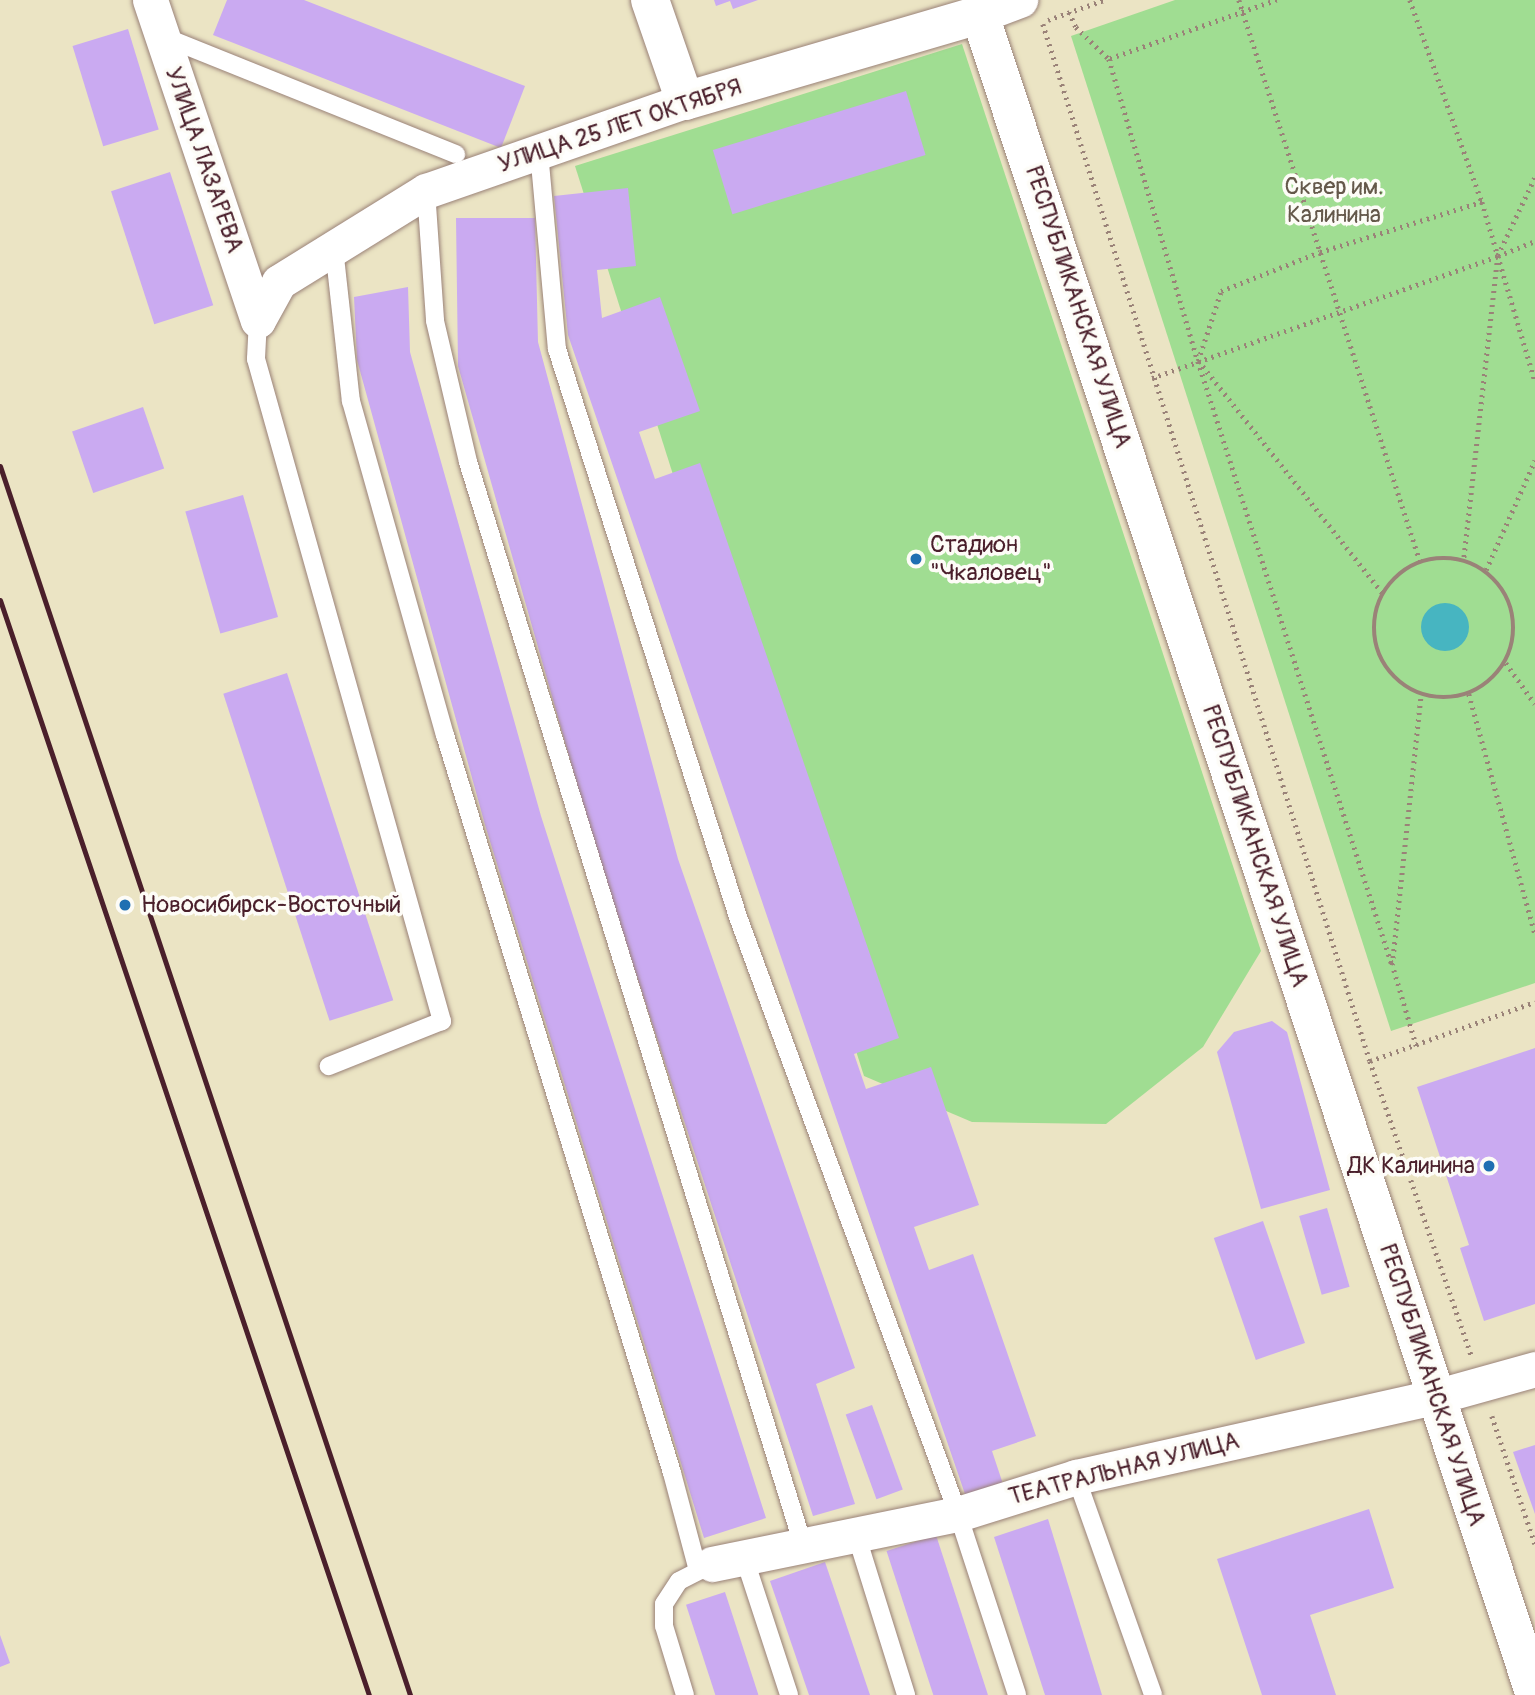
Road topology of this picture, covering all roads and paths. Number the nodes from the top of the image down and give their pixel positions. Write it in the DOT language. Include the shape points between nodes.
graph roads {
  1 [pos="150,0"];
  2 [pos="650,0"];
  3 [pos="1020,0"];
  4 [pos="1104,0"];
  5 [pos="1239,0"];
  6 [pos="1277,0"];
  7 [pos="1410,0"];
  8 [pos="975,7"];
  9 [pos="1069,12"];
  10 [pos="1242,12"];
  11 [pos="162,36"];
  12 [pos="1109,59"];
  13 [pos="685,102"];
  14 [pos="539,152"];
  15 [pos="456,154"];
  16 [pos="1535,178"];
  17 [pos="426,191"];
  18 [pos="1482,202"];
  19 [pos="1535,241"];
  20 [pos="334,248"];
  21 [pos="1320,252"];
  22 [pos="1498,256"];
  23 [pos="1339,311"];
  24 [pos="258,320"];
  25 [pos="1198,362"];
  26 [pos="1152,378"];
  27 [pos="1535,382"];
  28 [pos="1535,460"];
  29 [pos="1464,559"];
  30 [pos="1420,561"];
  31 [pos="1486,570"];
  32 [pos="1382,593"];
  33 [pos="1506,663"];
  34 [pos="1469,694"];
  35 [pos="1421,695"];
  36 [pos="1535,705"];
  37 [pos="1535,933"];
  38 [pos="1392,965"];
  39 [pos="1535,1002"];
  40 [pos="1416,1046"];
  41 [pos="1370,1061"];
  42 [pos="329,1066"];
  43 [pos="1535,1369"];
  44 [pos="1481,1384"];
  45 [pos="1435,1397"];
  46 [pos="1076,1477"];
  47 [pos="958,1514"];
  48 [pos="856,1534"];
  49 [pos="1535,1544"];
  50 [pos="803,1545"];
  51 [pos="718,1564"];
  52 [pos="685,1695"];
  53 [pos="789,1695"];
  54 [pos="906,1695"];
  55 [pos="1017,1695"];
  56 [pos="1153,1695"];
  57 [pos="1535,1695"];
  1 -- 11 [label="street, УЛИЦА ЛАЗАРЕВА"];
  2 -- 13 [label="street"];
  3 -- 8 [label="street, УЛИЦА 25 ЛЕТ ОКТЯБРЯ"];
  4 -- 9 [label="path"];
  5 -- 10 [label="path"];
  6 -- 10 [label="path"];
  7 -- 18 [label="path"];
  8 -- 13 [label="street, УЛИЦА 25 ЛЕТ ОКТЯБРЯ"];
  8 -- 45 [label="street, РЕСПУБЛИКАНСКАЯ УЛИЦА"];
  9 -- 12 [label="path" via="1076,27"];
  9 -- 26 [label="path" via="1042,22"];
  10 -- 12 [label="path"];
  10 -- 21 [label="path"];
  11 -- 15 [label="lane"];
  11 -- 24 [label="street, УЛИЦА ЛАЗАРЕВА"];
  12 -- 25 [label="path"];
  13 -- 14 [label="street, УЛИЦА 25 ЛЕТ ОКТЯБРЯ"];
  14 -- 17 [label="street, УЛИЦА 25 ЛЕТ ОКТЯБРЯ"];
  14 -- 47 [label="lane" via="557,349 738,917"];
  16 -- 22 [label="path"];
  17 -- 20 [label="street, УЛИЦА 25 ЛЕТ ОКТЯБРЯ"];
  17 -- 50 [label="lane" via="435,321 468,462"];
  18 -- 21 [label="path"];
  18 -- 22 [label="path"];
  19 -- 22 [label="path"];
  20 -- 24 [label="street, УЛИЦА 25 ЛЕТ ОКТЯБРЯ" via="279,282"];
  20 -- 51 [label="lane" via="351,401 445,735 672,1473"];
  21 -- 23 [label="path"];
  21 -- 25 [label="path" via="1221,291"];
  22 -- 23 [label="path"];
  22 -- 27 [label="path"];
  22 -- 29 [label="path"];
  23 -- 25 [label="path"];
  23 -- 30 [label="path"];
  24 -- 42 [label="lane" via="256,359 442,1021"];
  25 -- 26 [label="path"];
  25 -- 32 [label="path"];
  25 -- 38 [label="path"];
  26 -- 41 [label="path"];
  28 -- 31 [label="path"];
  29 -- 30 [label="path"];
  29 -- 31 [label="path"];
  30 -- 32 [label="path" via="1398,574"];
  31 -- 33 [label="path" via="1504,588 1514,615 1514,640"];
  32 -- 35 [label="path" via="1374,616 1374,641 1391,674"];
  33 -- 34 [label="path" via="1490,682"];
  33 -- 36 [label="path"];
  34 -- 35 [label="path" via="1445,699"];
  34 -- 37 [label="path"];
  35 -- 38 [label="path"];
  38 -- 40 [label="path"];
  39 -- 40 [label="path"];
  40 -- 41 [label="path"];
  41 -- 44 [label="path"];
  43 -- 44 [label="street, ТЕАТРАЛЬНАЯ УЛИЦА"];
  44 -- 45 [label="street, ТЕАТРАЛЬНАЯ УЛИЦА"];
  44 -- 49 [label="path"];
  45 -- 46 [label="street, ТЕАТРАЛЬНАЯ УЛИЦА"];
  45 -- 57 [label="street, РЕСПУБЛИКАНСКАЯ УЛИЦА"];
  46 -- 47 [label="street, ТЕАТРАЛЬНАЯ УЛИЦА"];
  46 -- 56 [label="lane"];
  47 -- 48 [label="street, ТЕАТРАЛЬНАЯ УЛИЦА"];
  47 -- 55 [label="lane"];
  48 -- 50 [label="street, ТЕАТРАЛЬНАЯ УЛИЦА"];
  48 -- 54 [label="lane"];
  50 -- 51 [label="street, ТЕАТРАЛЬНАЯ УЛИЦА"];
  51 -- 52 [label="lane" via="680,1581 664,1604 664,1626"];
  51 -- 53 [label="lane"];
}
